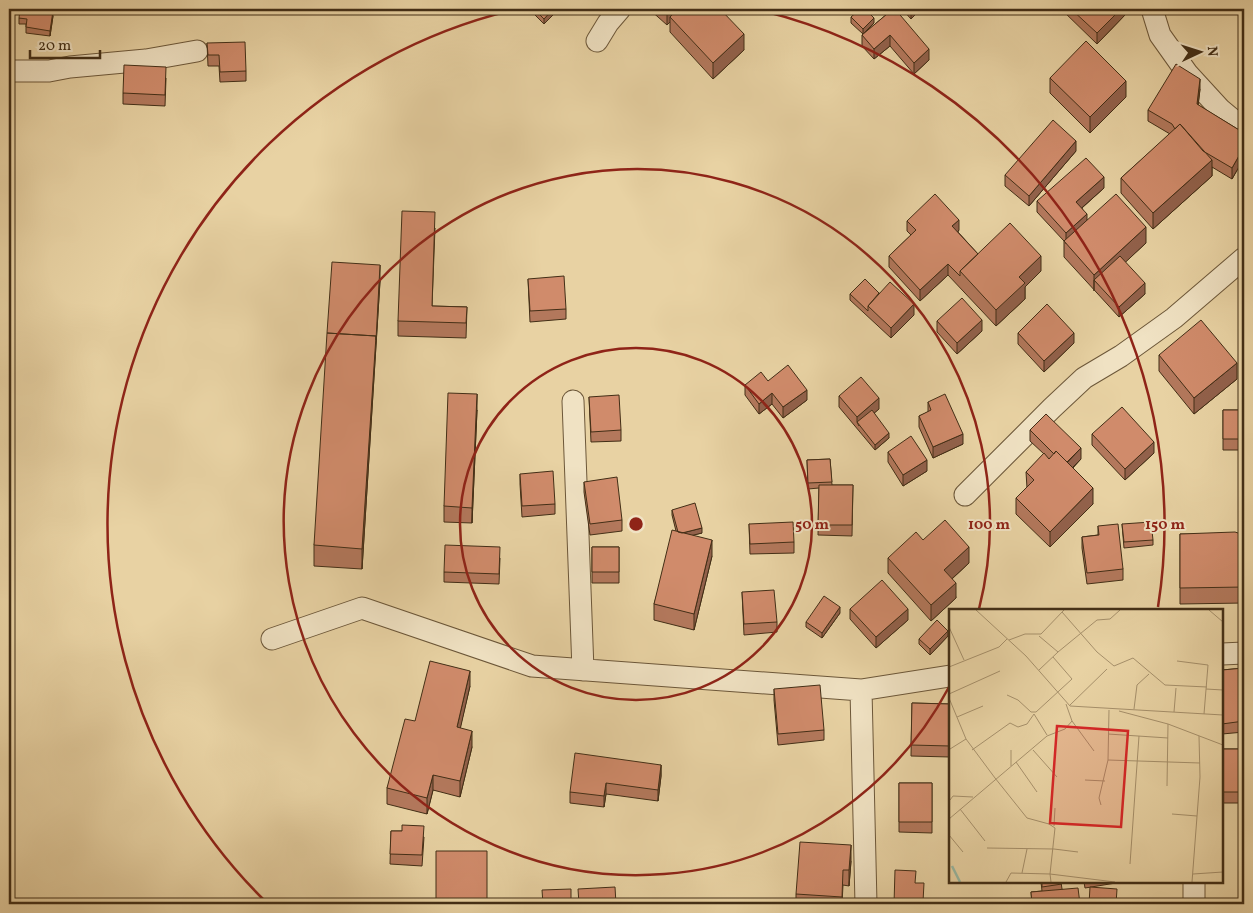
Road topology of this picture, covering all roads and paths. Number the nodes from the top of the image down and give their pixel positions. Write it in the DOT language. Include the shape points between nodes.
graph roads {
  1 [pos="620,9"];
  2 [pos="1152,9"];
  3 [pos="598,41"];
  4 [pos="197,51"];
  5 [pos="9,71"];
  6 [pos="1244,129"];
  7 [pos="1244,258"];
  8 [pos="572,401"];
  9 [pos="965,494"];
  10 [pos="272,639"];
  11 [pos="1244,653"];
  12 [pos="1223,654"];
  13 [pos="583,670"];
  14 [pos="949,676"];
  15 [pos="861,690"];
  16 [pos="1194,883"];
  17 [pos="866,904"];
  18 [pos="1194,904"];
  1 -- 3 [label="street"];
  2 -- 6 [label="street" via="1160,35 1187,73 1220,109"];
  4 -- 5 [label="street" via="50,71"];
  7 -- 9 [label="street" via="1174,318 1084,378"];
  8 -- 13 [label="street"];
  10 -- 13 [label="street" via="362,608 532,666"];
  11 -- 12 [label="street"];
  13 -- 15 [label="street"];
  14 -- 15 [label="street"];
  15 -- 17 [label="street"];
  16 -- 18 [label="street"];
}
